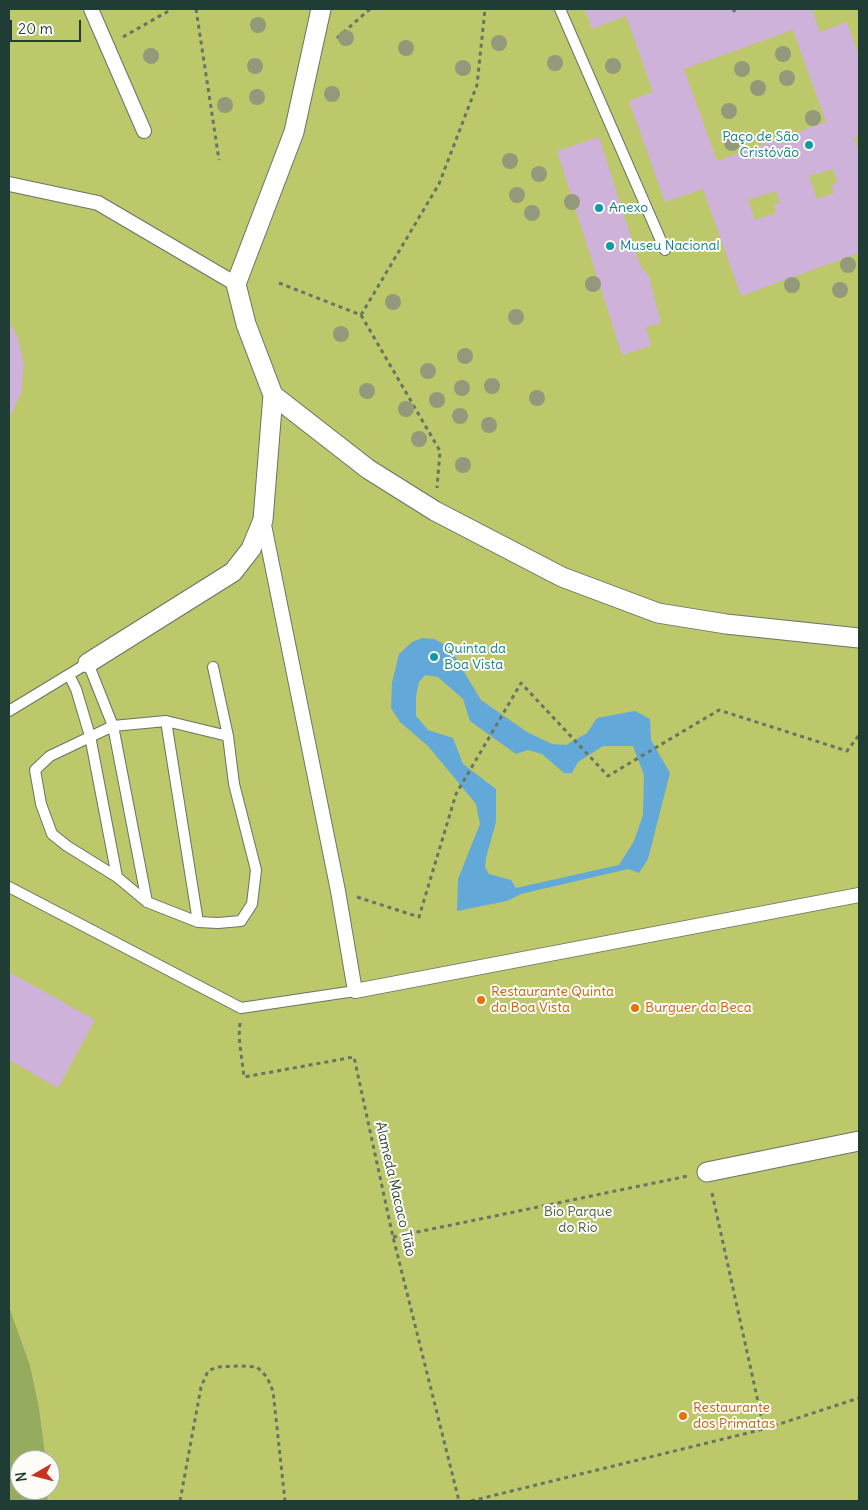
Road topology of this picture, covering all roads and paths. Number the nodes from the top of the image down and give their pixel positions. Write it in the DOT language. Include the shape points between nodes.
graph roads {
  1 [pos="91,9"];
  2 [pos="172,9"];
  3 [pos="196,9"];
  4 [pos="321,9"];
  5 [pos="370,9"];
  6 [pos="485,9"];
  7 [pos="560,9"];
  8 [pos="107,46"];
  9 [pos="310,62"];
  10 [pos="144,131"];
  11 [pos="219,160"];
  12 [pos="9,184"];
  13 [pos="665,250"];
  14 [pos="236,284"];
  15 [pos="279,284"];
  16 [pos="361,315"];
  17 [pos="273,395"];
  18 [pos="434,511"];
  19 [pos="263,520"];
  20 [pos="859,638"];
  21 [pos="88,663"];
  22 [pos="213,667"];
  23 [pos="69,675"];
  24 [pos="9,711"];
  25 [pos="166,721"];
  26 [pos="113,726"];
  27 [pos="859,735"];
  28 [pos="90,736"];
  29 [pos="228,736"];
  30 [pos="117,877"];
  31 [pos="9,886"];
  32 [pos="338,891"];
  33 [pos="859,895"];
  34 [pos="147,902"];
  35 [pos="198,922"];
  36 [pos="355,991"];
  37 [pos="241,1008"];
  38 [pos="859,1141"];
  39 [pos="707,1172"];
  40 [pos="393,1237"];
  41 [pos="859,1398"];
  42 [pos="764,1429"];
  43 [pos="180,1501"];
  44 [pos="284,1501"];
  45 [pos="459,1501"];
  46 [pos="471,1501"];
  1 -- 8 [label="street"];
  2 -- 8 [label="path"];
  3 -- 11 [label="path"];
  4 -- 9 [label="street"];
  5 -- 9 [label="path"];
  6 -- 16 [label="path" via="477,85 439,184"];
  7 -- 13 [label="lane"];
  8 -- 10 [label="street"];
  9 -- 14 [label="street" via="294,132"];
  12 -- 14 [label="street" via="98,203"];
  14 -- 17 [label="street" via="246,324"];
  15 -- 16 [label="path"];
  16 -- 18 [label="path" via="440,450"];
  17 -- 18 [label="street" via="368,470"];
  17 -- 19 [label="street"];
  18 -- 20 [label="street" via="562,577 658,612 726,624"];
  19 -- 21 [label="street" via="251,549 233,572"];
  19 -- 32 [label="street"];
  21 -- 23 [label="lane"];
  21 -- 26 [label="lane"];
  22 -- 29 [label="lane"];
  23 -- 24 [label="lane"];
  23 -- 28 [label="lane"];
  25 -- 26 [label="lane"];
  25 -- 29 [label="lane"];
  25 -- 35 [label="lane"];
  26 -- 28 [label="lane"];
  26 -- 34 [label="lane"];
  27 -- 32 [label="path" via="847,750 719,710 608,776 521,683 456,794 419,917"];
  28 -- 30 [label="lane"];
  28 -- 30 [label="lane" via="50,756 35,770 40,804 52,834"];
  29 -- 35 [label="lane" via="234,784 256,870 252,904 241,921"];
  30 -- 34 [label="lane"];
  31 -- 37 [label="lane"];
  32 -- 36 [label="street"];
  33 -- 36 [label="street"];
  34 -- 35 [label="lane"];
  36 -- 37 [label="lane"];
  37 -- 40 [label="path, Alameda Macaco Tião" via="239,1037 244,1076 354,1057"];
  38 -- 39 [label="street"];
  39 -- 40 [label="path"];
  39 -- 42 [label="path"];
  40 -- 45 [label="path, Alameda Macaco Tião"];
  41 -- 42 [label="path"];
  42 -- 46 [label="path"];
  43 -- 44 [label="path" via="201,1387 208,1371 217,1367 240,1366 257,1367 273,1390"];
}
